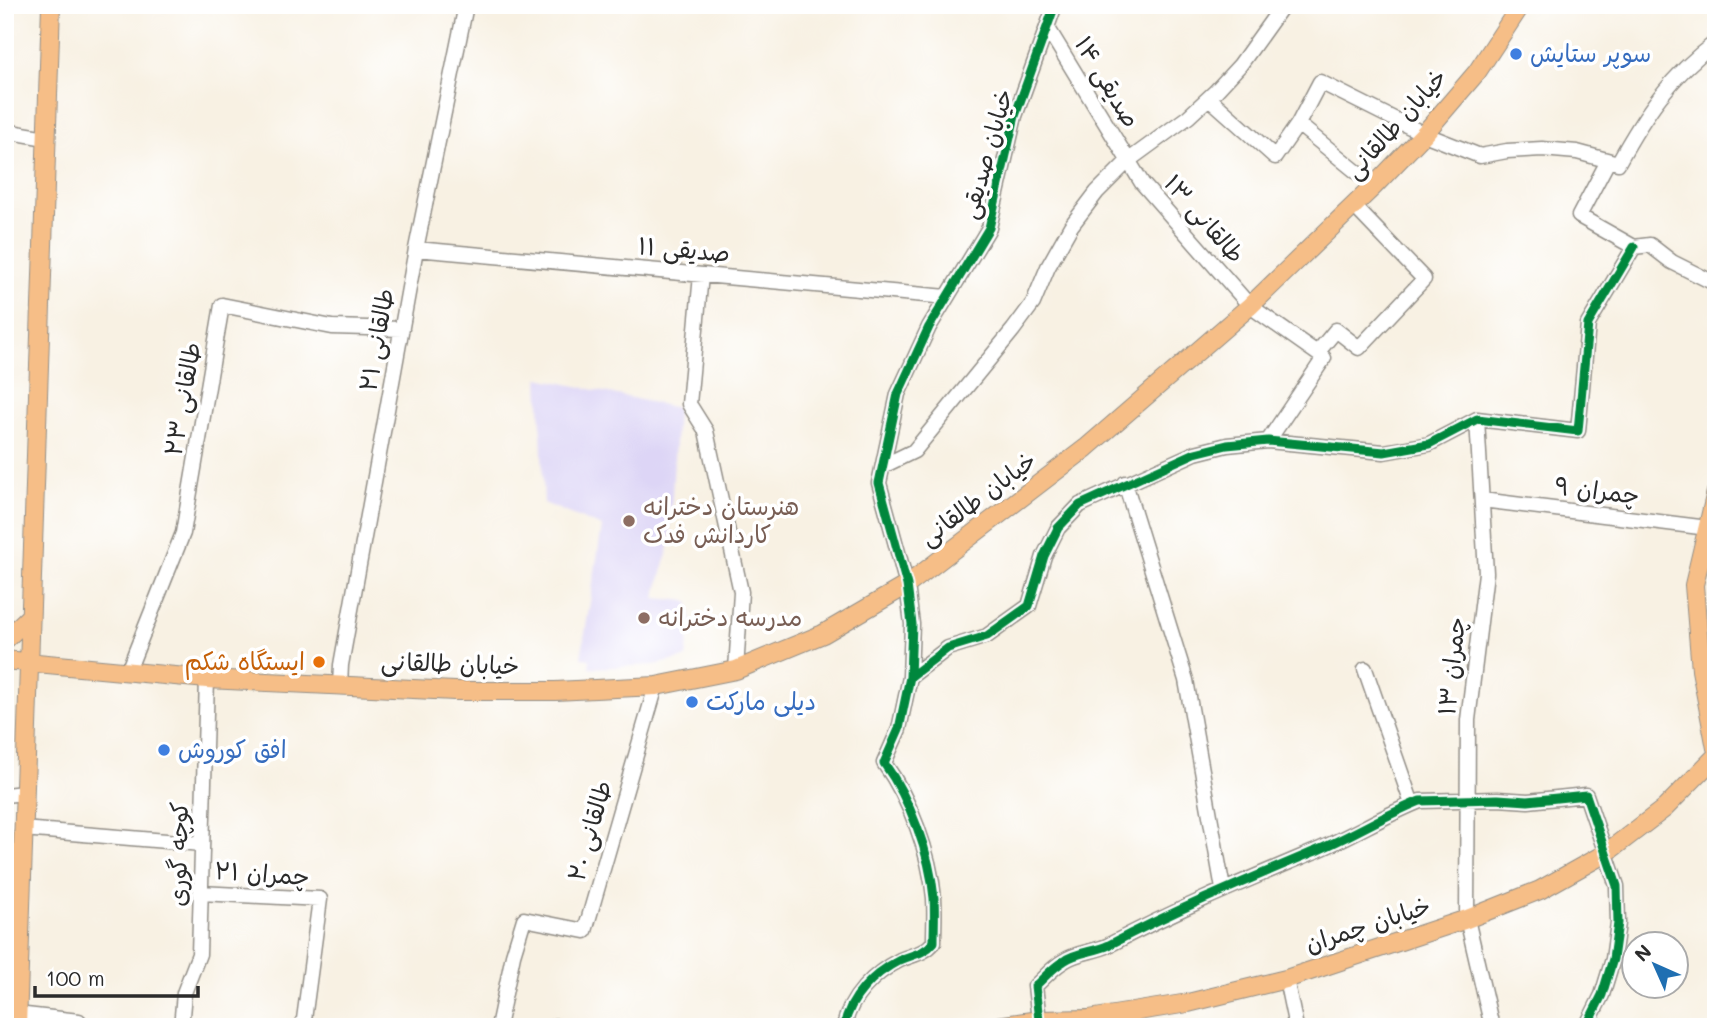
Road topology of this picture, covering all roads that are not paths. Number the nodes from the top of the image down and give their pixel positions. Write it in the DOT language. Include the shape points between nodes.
graph roads {
  1 [pos="51,5"];
  2 [pos="466,5"];
  3 [pos="1055,5"];
  4 [pos="1283,5"];
  5 [pos="1521,5"];
  6 [pos="1047,27"];
  7 [pos="1716,41"];
  8 [pos="1209,98"];
  9 [pos="1298,124"];
  10 [pos="5,131"];
  11 [pos="1424,134"];
  12 [pos="46,138"];
  13 [pos="1129,160"];
  14 [pos="1613,162"];
  15 [pos="1374,186"];
  16 [pos="1354,206"];
  17 [pos="1634,247"];
  18 [pos="416,249"];
  19 [pos="701,275"];
  20 [pos="1716,284"];
  21 [pos="947,297"];
  22 [pos="1250,306"];
  23 [pos="402,330"];
  24 [pos="1320,356"];
  25 [pos="1477,419"];
  26 [pos="1268,441"];
  27 [pos="883,466"];
  28 [pos="1125,484"];
  29 [pos="1716,492"];
  30 [pos="1482,500"];
  31 [pos="1707,528"];
  32 [pos="907,585"];
  33 [pos="29,617"];
  34 [pos="5,640"];
  35 [pos="5,660"];
  36 [pos="28,661"];
  37 [pos="1365,669"];
  38 [pos="736,670"];
  39 [pos="128,671"];
  40 [pos="910,677"];
  41 [pos="207,679"];
  42 [pos="340,685"];
  43 [pos="656,686"];
  44 [pos="1716,748"];
  45 [pos="1716,756"];
  46 [pos="24,793"];
  47 [pos="5,795"];
  48 [pos="1468,800"];
  49 [pos="1412,804"];
  50 [pos="23,829"];
  51 [pos="202,844"];
  52 [pos="1606,853"];
  53 [pos="1223,889"];
  54 [pos="201,893"];
  55 [pos="1466,919"];
  56 [pos="1286,979"];
  57 [pos="17,1020"];
  58 [pos="1039,1020"];
  59 [pos="1090,1023"];
  60 [pos="78,1027"];
  61 [pos="181,1027"];
  62 [pos="303,1027"];
  63 [pos="498,1027"];
  64 [pos="844,1027"];
  65 [pos="990,1027"];
  66 [pos="1296,1027"];
  67 [pos="1492,1027"];
  68 [pos="1587,1027"];
  1 -- 12 [label="main road"];
  2 -- 18 [label="street, طالقانی ۲۱"];
  3 -- 6 [label="street, خیابان صدیقی"];
  4 -- 8 [label="street" via="1240,65"];
  5 -- 11 [label="main road, خیابان طالقانی" via="1477,72"];
  6 -- 13 [label="street, صدیقی ۱۴"];
  6 -- 21 [label="street, خیابان صدیقی" via="1015,116 989,228"];
  7 -- 14 [label="street" via="1668,84"];
  8 -- 9 [label="street" via="1275,157"];
  8 -- 13 [label="street"];
  9 -- 11 [label="street" via="1320,82"];
  9 -- 15 [label="street"];
  10 -- 12 [label="street"];
  11 -- 14 [label="street" via="1480,156 1542,149"];
  11 -- 15 [label="main road, خیابان طالقانی"];
  12 -- 33 [label="main road"];
  13 -- 22 [label="street, طالقانی ۱۳" via="1143,183"];
  13 -- 27 [label="street" via="1071,226 1033,303 988,362 914,451"];
  14 -- 17 [label="street" via="1579,216"];
  15 -- 16 [label="main road, خیابان طالقانی"];
  16 -- 22 [label="main road, خیابان طالقانی"];
  16 -- 24 [label="street" via="1424,279 1359,348 1336,330"];
  17 -- 20 [label="street" via="1650,246"];
  17 -- 25 [label="street" via="1588,324 1578,431"];
  18 -- 19 [label="street, صدیقی ۱۱"];
  18 -- 23 [label="street, طالقانی ۲۱"];
  19 -- 21 [label="street, صدیقی ۱۱"];
  19 -- 38 [label="street" via="689,404 706,431 741,592"];
  21 -- 27 [label="street, خیابان صدیقی" via="898,394"];
  22 -- 24 [label="street, طالقانی ۱۳"];
  22 -- 32 [label="main road, خیابان طالقانی" via="1086,448"];
  23 -- 39 [label="street, طالقانی ۲۳" via="332,327 222,305 183,533"];
  23 -- 42 [label="street, طالقانی ۲۱"];
  24 -- 26 [label="street"];
  25 -- 26 [label="street" via="1429,444 1384,452"];
  25 -- 30 [label="street, چمران ۱۳"];
  26 -- 28 [label="street" via="1227,444 1195,453"];
  27 -- 32 [label="street, خیابان صدیقی" via="879,483"];
  28 -- 40 [label="street" via="1080,505 1058,528 1029,606 987,636 948,649"];
  28 -- 53 [label="street" via="1186,680"];
  29 -- 31 [label="main road"];
  30 -- 31 [label="street, چمران ۹"];
  30 -- 48 [label="street, چمران ۱۳" via="1486,573 1468,720"];
  31 -- 44 [label="main road" via="1694,585 1701,670"];
  32 -- 38 [label="main road, خیابان طالقانی" via="823,634"];
  32 -- 40 [label="street, خیابان صدیقی" via="912,624"];
  33 -- 34 [label="main road"];
  33 -- 36 [label="main road"];
  35 -- 36 [label="main road, خیابان طالقانی"];
  36 -- 39 [label="main road, خیابان طالقانی"];
  36 -- 46 [label="main road"];
  37 -- 49 [label="street"];
  38 -- 43 [label="main road, خیابان طالقانی"];
  39 -- 41 [label="main road, خیابان طالقانی"];
  40 -- 64 [label="street, خیابان صدیقی" via="899,729 884,763 920,835 934,897 934,942 919,955 877,974 858,995"];
  41 -- 42 [label="main road, خیابان طالقانی"];
  41 -- 51 [label="street, کوچه گوری"];
  42 -- 43 [label="main road, خیابان طالقانی" via="455,691"];
  43 -- 63 [label="street, طالقانی ۲۰" via="584,931 524,919"];
  45 -- 52 [label="main road, خیابان چمران" via="1665,808"];
  46 -- 47 [label="street"];
  46 -- 50 [label="main road"];
  48 -- 49 [label="street"];
  48 -- 52 [label="street" via="1528,801 1586,795"];
  48 -- 55 [label="street, چمران ۱۳"];
  49 -- 53 [label="street"];
  50 -- 51 [label="street"];
  50 -- 57 [label="main road"];
  51 -- 54 [label="street, کوچه گوری"];
  52 -- 55 [label="main road, خیابان چمران" via="1540,890"];
  52 -- 68 [label="street" via="1617,886 1618,923 1602,995"];
  53 -- 58 [label="street" via="1105,947 1065,960 1035,986"];
  54 -- 61 [label="street, کوچه گوری" via="199,954 184,993"];
  54 -- 62 [label="street, چمران ۲۱" via="320,899"];
  55 -- 56 [label="main road, خیابان چمران"];
  55 -- 67 [label="street, چمران ۱۳"];
  56 -- 59 [label="main road, خیابان چمران"];
  56 -- 66 [label="street"];
  57 -- 60 [label="street" via="79,1021"];
  58 -- 59 [label="main road, خیابان چمران"];
  58 -- 65 [label="main road, خیابان چمران"];
}
